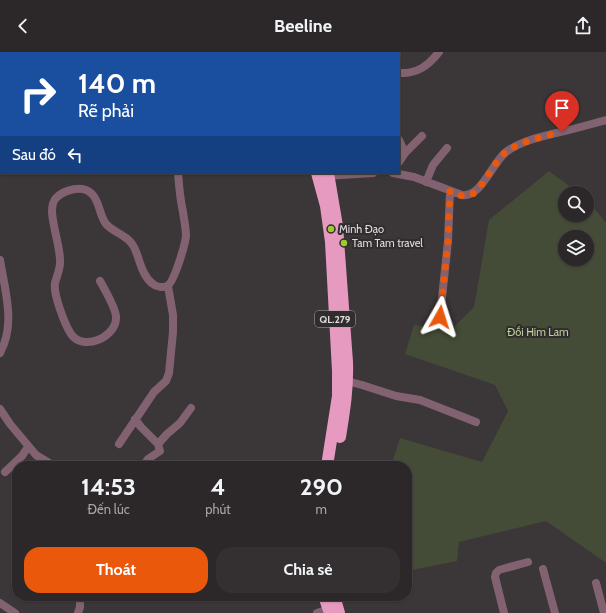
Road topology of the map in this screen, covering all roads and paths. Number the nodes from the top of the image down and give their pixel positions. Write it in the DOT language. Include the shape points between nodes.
graph roads {
  1 [pos="439,52"];
  2 [pos="400,73"];
  3 [pos="606,120"];
  4 [pos="422,136"];
  5 [pos="400,142"];
  6 [pos="446,148"];
  7 [pos="405,153"];
  8 [pos="400,160"];
  9 [pos="178,174"];
  10 [pos="348,174"];
  11 [pos="400,174"];
  12 [pos="323,175"];
  13 [pos="426,182"];
  14 [pos="450,191"];
  15 [pos="0,260"];
  16 [pos="100,281"];
  17 [pos="168,286"];
  18 [pos="440,317"];
  19 [pos="0,353"];
  20 [pos="343,380"];
  21 [pos="191,408"];
  22 [pos="0,409"];
  23 [pos="135,419"];
  24 [pos="476,422"];
  25 [pos="119,444"];
  26 [pos="158,444"];
  27 [pos="28,447"];
  28 [pos="17,461"];
  29 [pos="46,461"];
  30 [pos="147,461"];
  31 [pos="328,461"];
  32 [pos="336,461"];
  33 [pos="12,465"];
  34 [pos="5,472"];
  35 [pos="528,562"];
  36 [pos="543,569"];
  37 [pos="596,583"];
  38 [pos="80,601"];
  39 [pos="0,603"];
  40 [pos="15,613"];
  41 [pos="78,613"];
  42 [pos="504,613"];
  43 [pos="555,613"];
  44 [pos="604,613"];
  1 -- 2 [label="street" via="423,68"];
  3 -- 14 [label="street" via="518,146 502,156 473,194 466,196"];
  4 -- 7 [label="street"];
  5 -- 7 [label="street"];
  6 -- 13 [label="street" via="433,165"];
  7 -- 8 [label="street"];
  9 -- 17 [label="street" via="186,236 172,281"];
  10 -- 12 [label="street"];
  11 -- 13 [label="street"];
  12 -- 20 [label="highway, QL.279"];
  13 -- 14 [label="street"];
  14 -- 18 [label="street"];
  15 -- 19 [label="street" via="9,315"];
  16 -- 17 [label="street" via="116,316 114,326 98,340 79,340 71,335 55,291 60,261 52,210 54,200 70,189 85,190 92,194 106,224 134,246 141,266 153,284 160,287"];
  17 -- 23 [label="street" via="173,315 169,373 166,381 154,392"];
  20 -- 24 [label="street" via="396,396 420,400"];
  20 -- 31 [label="highway, QL.279"];
  20 -- 32 [label="highway, QL.279" via="346,400"];
  21 -- 26 [label="street" via="180,424 166,434"];
  22 -- 27 [label="street"];
  23 -- 25 [label="street"];
  23 -- 26 [label="street"];
  26 -- 30 [label="street" via="160,451"];
  27 -- 28 [label="street"];
  27 -- 29 [label="street"];
  33 -- 34 [label="street"];
  35 -- 42 [label="street" via="498,570 494,577"];
  36 -- 43 [label="street"];
  37 -- 44 [label="street"];
  38 -- 41 [label="street"];
  39 -- 40 [label="street"];
}
